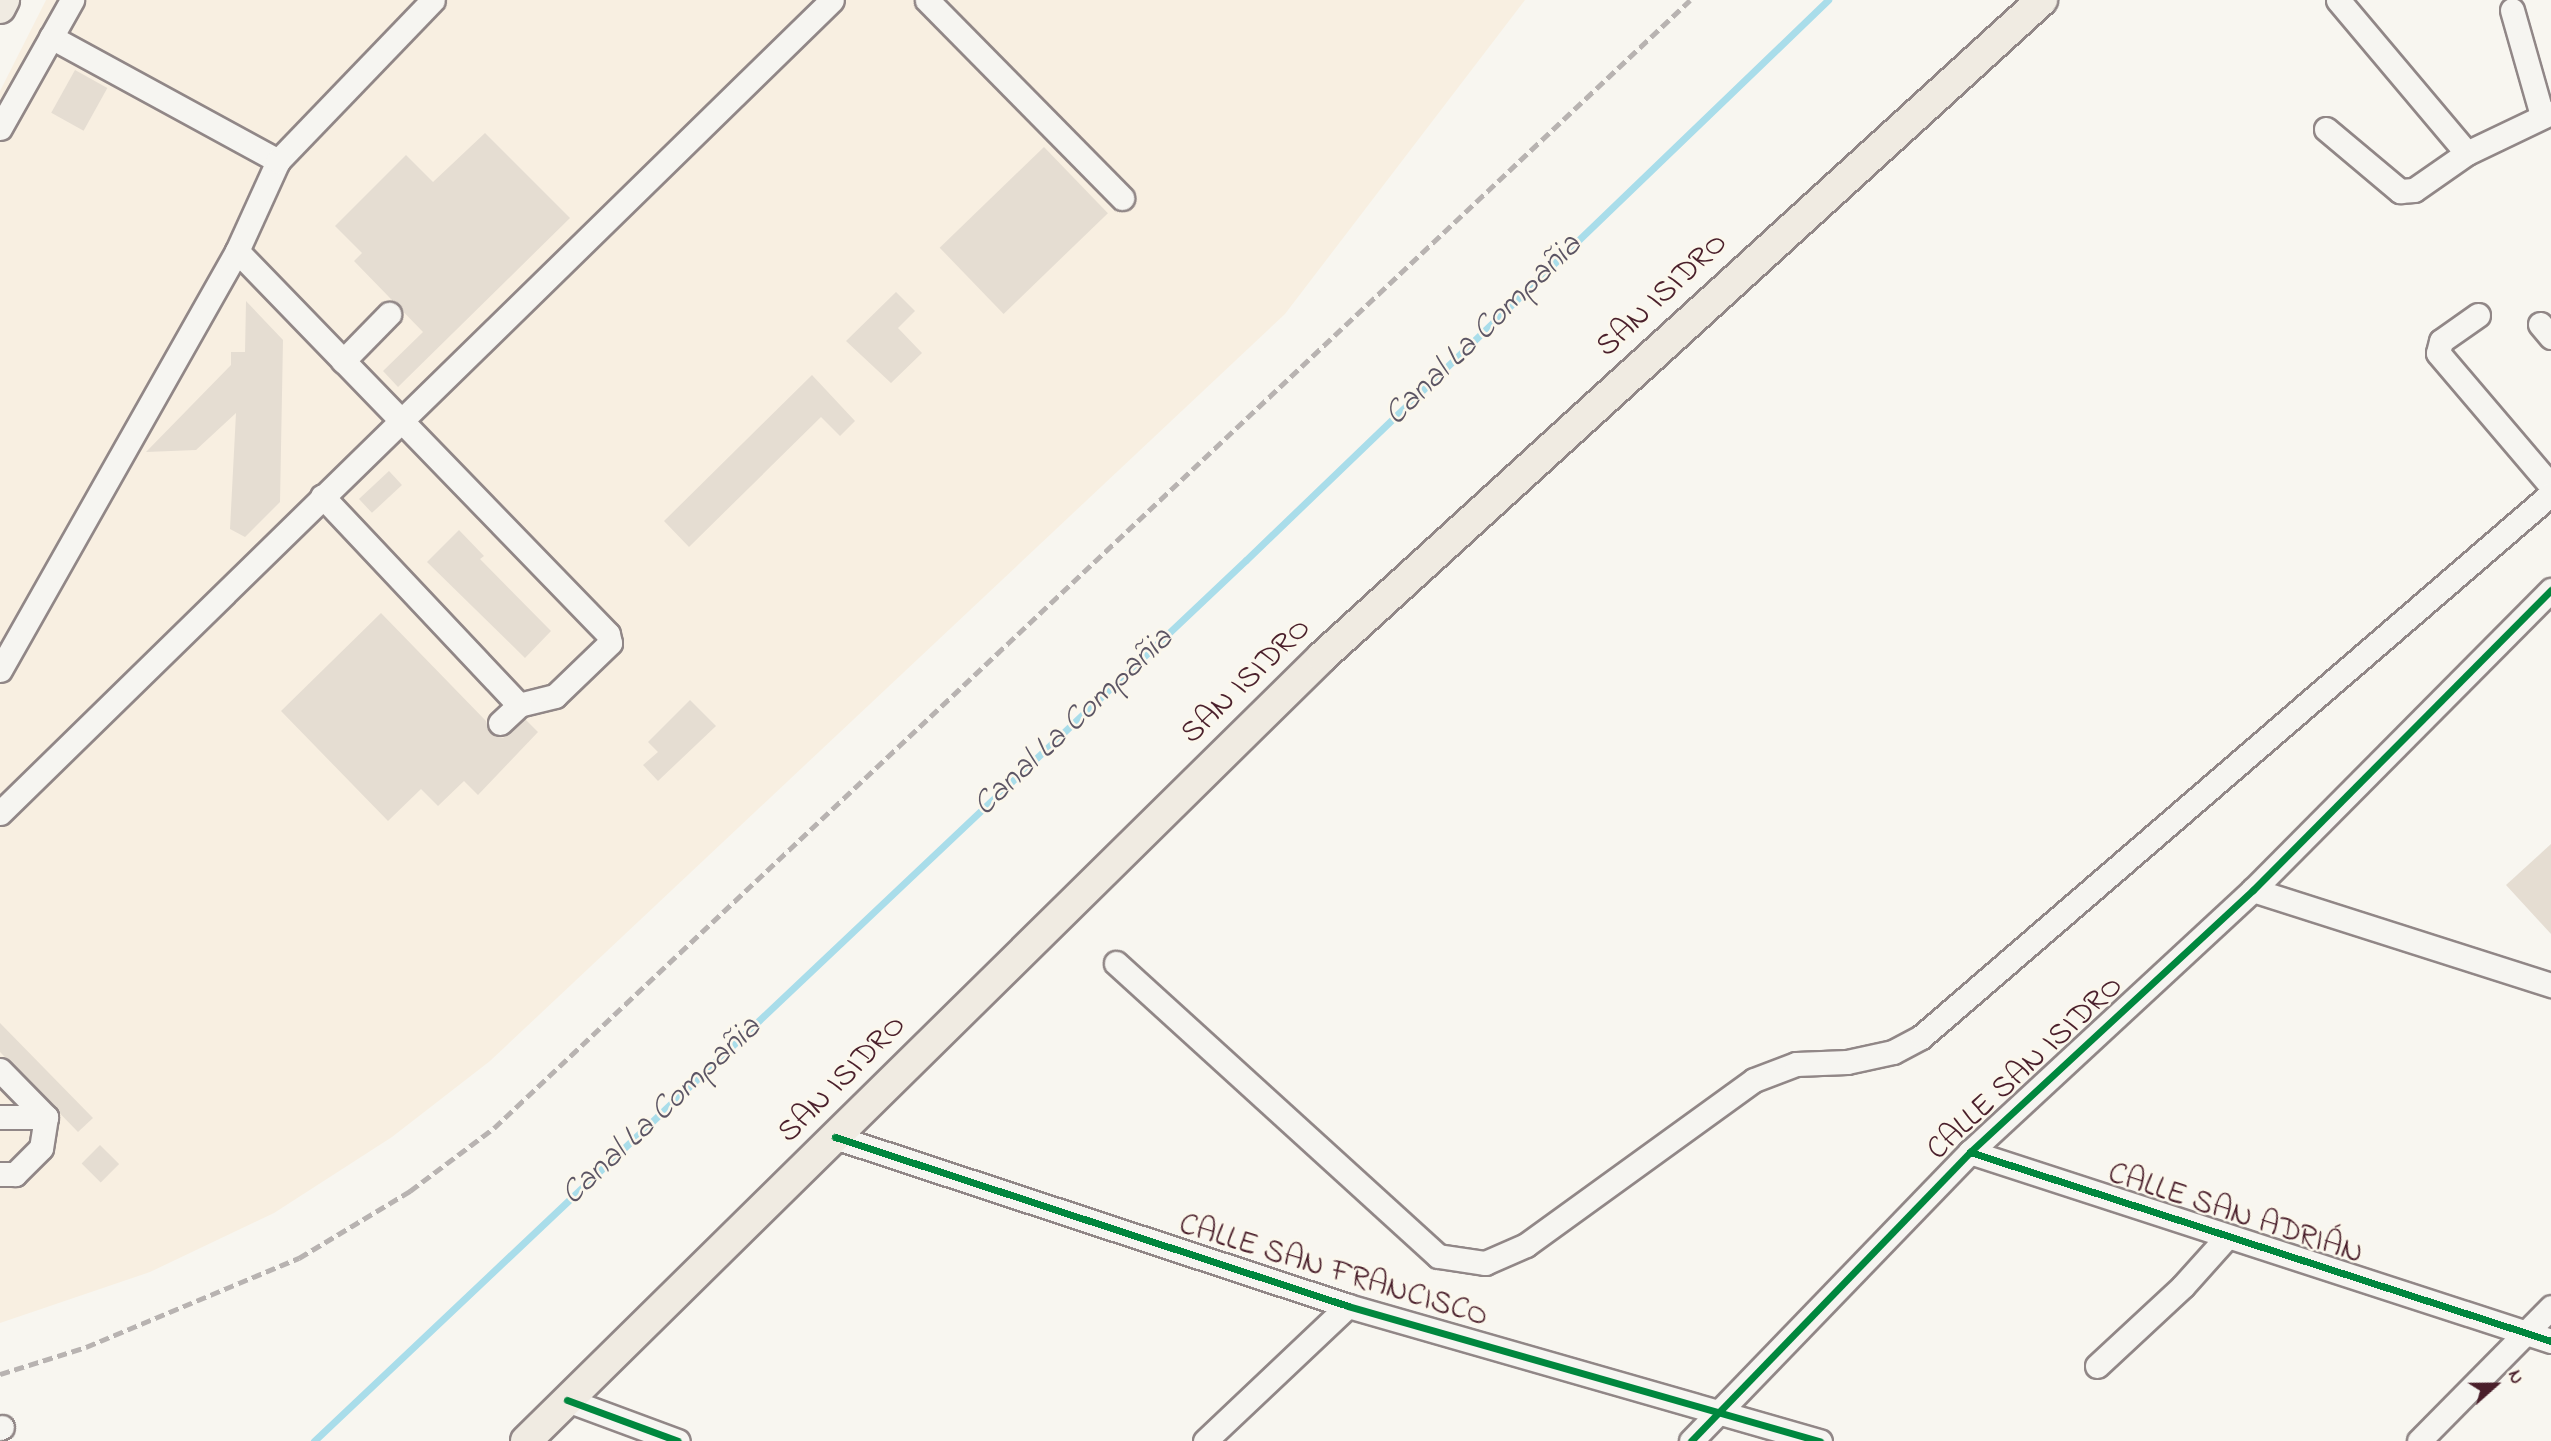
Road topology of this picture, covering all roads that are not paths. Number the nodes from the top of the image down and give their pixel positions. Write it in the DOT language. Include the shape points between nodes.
graph roads {
  1 [pos="4,0"];
  2 [pos="72,0"];
  3 [pos="433,0"];
  4 [pos="832,0"];
  5 [pos="927,0"];
  6 [pos="2042,0"];
  7 [pos="2338,0"];
  8 [pos="0,8"];
  9 [pos="2512,10"];
  10 [pos="51,37"];
  11 [pos="2547,113"];
  12 [pos="0,128"];
  13 [pos="2326,129"];
  14 [pos="2467,153"];
  15 [pos="278,161"];
  16 [pos="1122,198"];
  17 [pos="237,251"];
  18 [pos="389,314"];
  19 [pos="2478,315"];
  20 [pos="343,361"];
  21 [pos="399,419"];
  22 [pos="2551,486"];
  23 [pos="2551,494"];
  24 [pos="322,496"];
  25 [pos="2551,590"];
  26 [pos="0,670"];
  27 [pos="519,705"];
  28 [pos="500,723"];
  29 [pos="0,813"];
  30 [pos="2253,890"];
  31 [pos="1116,964"];
  32 [pos="2551,985"];
  33 [pos="0,1070"];
  34 [pos="0,1117"];
  35 [pos="47,1117"];
  36 [pos="835,1137"];
  37 [pos="1970,1152"];
  38 [pos="0,1174"];
  39 [pos="2227,1237"];
  40 [pos="1348,1306"];
  41 [pos="2551,1307"];
  42 [pos="2525,1334"];
  43 [pos="2551,1342"];
  44 [pos="2097,1366"];
  45 [pos="567,1401"];
  46 [pos="1721,1412"];
  47 [pos="526,1441"];
  48 [pos="678,1441"];
  49 [pos="1205,1441"];
  50 [pos="1691,1441"];
  51 [pos="1820,1441"];
  52 [pos="2418,1441"];
  1 -- 8 [label="main road"];
  2 -- 10 [label="street"];
  3 -- 15 [label="street"];
  4 -- 21 [label="street"];
  5 -- 16 [label="street"];
  6 -- 36 [label="main road, SAN ISIDRO" via="1322,657"];
  7 -- 14 [label="street"];
  9 -- 11 [label="street"];
  10 -- 12 [label="street"];
  10 -- 15 [label="street"];
  11 -- 14 [label="street"];
  13 -- 14 [label="street" via="2400,191 2414,190"];
  15 -- 17 [label="street"];
  17 -- 20 [label="street"];
  17 -- 26 [label="street"];
  18 -- 20 [label="street"];
  19 -- 22 [label="street" via="2441,341 2438,353"];
  20 -- 21 [label="street"];
  21 -- 24 [label="street"];
  21 -- 27 [label="street" via="608,634 610,643 555,696"];
  23 -- 31 [label="street" via="1921,1037 1893,1052 1847,1062 1796,1064 1754,1080 1526,1245 1485,1263 1438,1256"];
  24 -- 27 [label="street"];
  24 -- 29 [label="street"];
  25 -- 30 [label="street, CALLE SAN ISIDRO"];
  27 -- 28 [label="street"];
  30 -- 32 [label="street"];
  30 -- 37 [label="street, CALLE SAN ISIDRO"];
  33 -- 35 [label="street"];
  34 -- 35 [label="street"];
  35 -- 38 [label="street" via="41,1148 15,1174"];
  36 -- 40 [label="street, CALLE SAN FRANCISCO"];
  36 -- 45 [label="main road, SAN ISIDRO"];
  37 -- 39 [label="street, CALLE SAN ADRIÁN"];
  37 -- 46 [label="street, CALLE SAN ISIDRO"];
  39 -- 42 [label="street, CALLE SAN ADRIÁN"];
  39 -- 44 [label="street" via="2183,1286"];
  40 -- 46 [label="street, CALLE SAN FRANCISCO"];
  40 -- 49 [label="street"];
  41 -- 42 [label="street"];
  42 -- 43 [label="street, CALLE SAN ADRIÁN"];
  42 -- 52 [label="street"];
  45 -- 47 [label="main road, SAN ISIDRO"];
  45 -- 48 [label="street"];
  46 -- 50 [label="street, CALLE SAN ISIDRO"];
  46 -- 51 [label="street, CALLE SAN FRANCISCO"];
}
